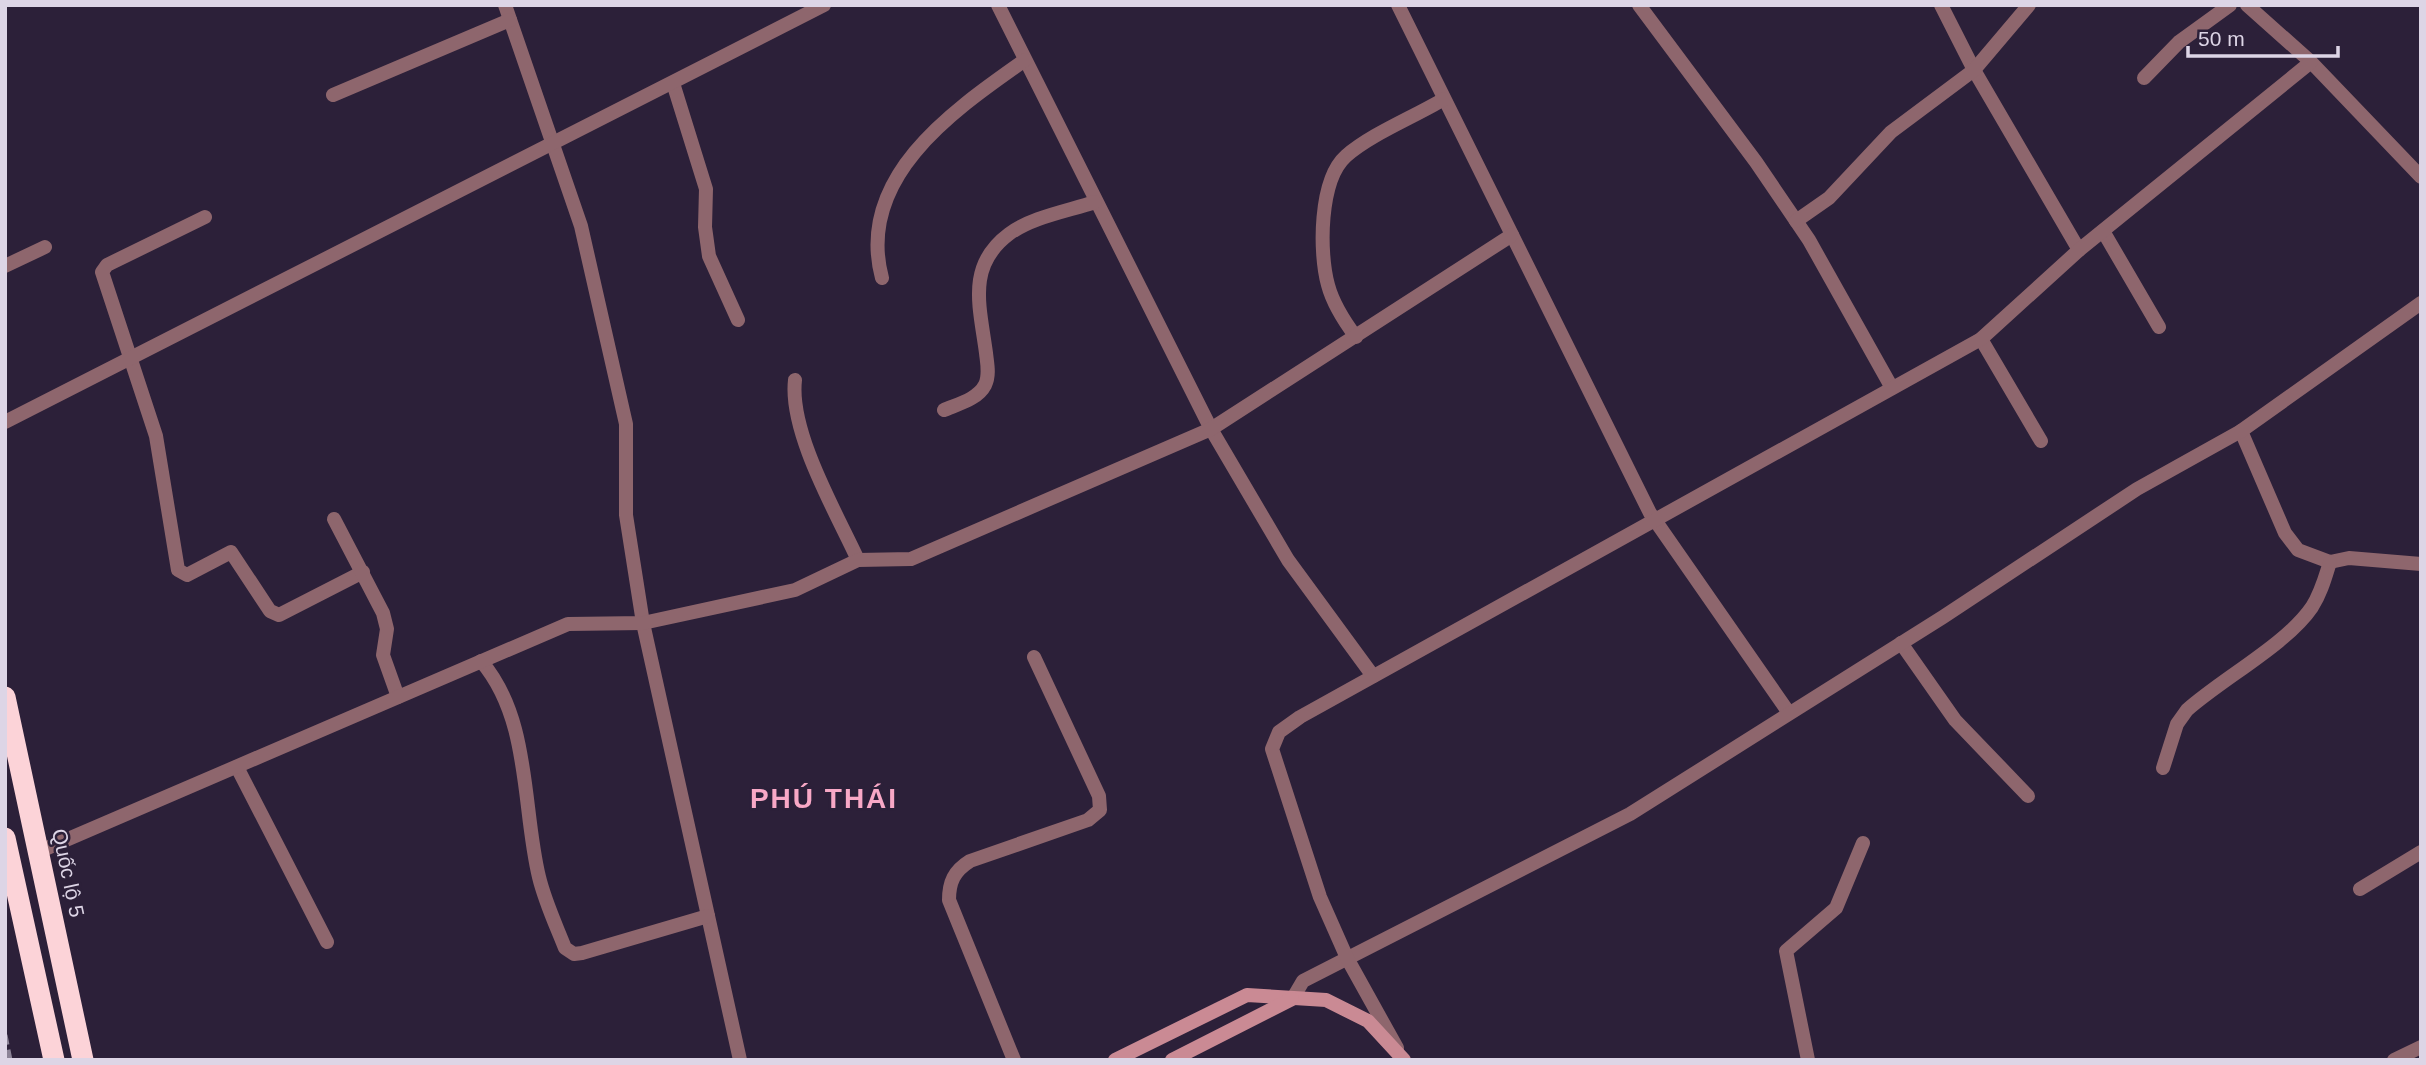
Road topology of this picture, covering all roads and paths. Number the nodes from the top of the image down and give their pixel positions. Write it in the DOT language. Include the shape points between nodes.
graph roads {
  1 [pos="505,5"];
  2 [pos="824,5"];
  3 [pos="998,5"];
  4 [pos="1398,5"];
  5 [pos="1639,5"];
  6 [pos="1941,5"];
  7 [pos="2029,5"];
  8 [pos="2230,5"];
  9 [pos="2246,5"];
  10 [pos="510,20"];
  11 [pos="1025,60"];
  12 [pos="2311,62"];
  13 [pos="1974,70"];
  14 [pos="2144,78"];
  15 [pos="673,83"];
  16 [pos="333,95"];
  17 [pos="1444,99"];
  18 [pos="554,146"];
  19 [pos="2421,177"];
  20 [pos="1095,202"];
  21 [pos="205,217"];
  22 [pos="1796,221"];
  23 [pos="2103,231"];
  24 [pos="1512,235"];
  25 [pos="45,247"];
  26 [pos="2080,250"];
  27 [pos="5,266"];
  28 [pos="882,278"];
  29 [pos="2421,303"];
  30 [pos="738,320"];
  31 [pos="2159,327"];
  32 [pos="1356,337"];
  33 [pos="1980,339"];
  34 [pos="131,358"];
  35 [pos="795,380"];
  36 [pos="1892,388"];
  37 [pos="944,410"];
  38 [pos="5,422"];
  39 [pos="1211,429"];
  40 [pos="2241,431"];
  41 [pos="2041,441"];
  42 [pos="334,519"];
  43 [pos="1656,520"];
  44 [pos="858,560"];
  45 [pos="2330,562"];
  46 [pos="2421,564"];
  47 [pos="363,572"];
  48 [pos="643,623"];
  49 [pos="1901,643"];
  50 [pos="1034,657"];
  51 [pos="481,661"];
  52 [pos="1373,676"];
  53 [pos="5,697"];
  54 [pos="398,697"];
  55 [pos="1789,713"];
  56 [pos="237,767"];
  57 [pos="2163,768"];
  58 [pos="2028,796"];
  59 [pos="5,838"];
  60 [pos="1863,844"];
  61 [pos="38,852"];
  62 [pos="2421,852"];
  63 [pos="8,862"];
  64 [pos="2360,889"];
  65 [pos="708,916"];
  66 [pos="327,942"];
  67 [pos="1347,958"];
  68 [pos="1293,999"];
  69 [pos="2421,1047"];
  70 [pos="1401,1055"];
  71 [pos="54,1060"];
  72 [pos="83,1060"];
  73 [pos="740,1060"];
  74 [pos="1014,1060"];
  75 [pos="1115,1060"];
  76 [pos="1172,1060"];
  77 [pos="1808,1060"];
  78 [pos="2394,1060"];
  1 -- 10 [label="street"];
  2 -- 15 [label="street"];
  3 -- 11 [label="street"];
  4 -- 17 [label="street"];
  5 -- 22 [label="street"];
  6 -- 13 [label="street"];
  7 -- 13 [label="street"];
  8 -- 14 [label="street" via="2179,42"];
  9 -- 12 [label="street"];
  10 -- 16 [label="street"];
  10 -- 18 [label="street"];
  11 -- 20 [label="street"];
  11 -- 28 [label="street" via="949,118 899,175 881,211 876,237"];
  12 -- 19 [label="street"];
  12 -- 23 [label="street"];
  13 -- 22 [label="street" via="1891,132 1829,198"];
  13 -- 26 [label="street"];
  15 -- 18 [label="street"];
  15 -- 30 [label="street" via="704,178 709,256"];
  17 -- 24 [label="street"];
  17 -- 32 [label="street" via="1346,156 1330,178 1325,267 1333,299"];
  18 -- 34 [label="street"];
  18 -- 48 [label="street" via="581,226 626,424 626,515"];
  20 -- 37 [label="street" via="1021,226 1001,240 986,260 978,290 988,366 985,384 967,401"];
  20 -- 39 [label="street"];
  21 -- 34 [label="street" via="104,268 102,276"];
  22 -- 36 [label="street"];
  23 -- 26 [label="street"];
  23 -- 31 [label="street"];
  24 -- 32 [label="street"];
  24 -- 43 [label="street"];
  25 -- 27 [label="street"];
  26 -- 33 [label="street"];
  29 -- 40 [label="street"];
  32 -- 39 [label="street"];
  33 -- 36 [label="street"];
  33 -- 41 [label="street"];
  34 -- 38 [label="street"];
  34 -- 47 [label="street" via="156,436 181,574 231,552 270,611 279,615"];
  35 -- 44 [label="street" via="800,428"];
  36 -- 43 [label="street"];
  39 -- 44 [label="street" via="911,559"];
  39 -- 52 [label="street" via="1288,560"];
  40 -- 45 [label="street" via="2285,533 2298,550"];
  40 -- 49 [label="street" via="2137,489"];
  42 -- 47 [label="street"];
  43 -- 52 [label="street"];
  43 -- 55 [label="street"];
  44 -- 48 [label="street" via="795,590"];
  45 -- 46 [label="street" via="2349,558"];
  45 -- 57 [label="street" via="2311,609 2188,710 2177,724"];
  47 -- 54 [label="street" via="386,620 383,655"];
  48 -- 51 [label="street" via="568,624"];
  48 -- 65 [label="street"];
  49 -- 55 [label="street"];
  49 -- 58 [label="street" via="1960,726"];
  50 -- 74 [label="street" via="1099,796 1100,810 1088,820 970,861 960,867 949,887 949,900"];
  51 -- 54 [label="street"];
  51 -- 65 [label="street" via="510,709 539,876 565,948 582,953"];
  52 -- 67 [label="street" via="1279,732 1272,749 1320,897"];
  53 -- 61 [label="highway, Quốc lộ 5"];
  54 -- 56 [label="street"];
  55 -- 67 [label="street" via="1630,814"];
  56 -- 61 [label="street"];
  56 -- 66 [label="street"];
  59 -- 63 [label="highway"];
  60 -- 77 [label="street" via="1836,908 1786,951"];
  61 -- 72 [label="highway, Quốc lộ 5"];
  62 -- 64 [label="street"];
  63 -- 71 [label="highway"];
  65 -- 73 [label="street"];
  67 -- 68 [label="street" via="1303,981"];
  67 -- 70 [label="street"];
  68 -- 70 [label="street" via="1326,1000 1368,1021"];
  68 -- 75 [label="street" via="1247,995"];
  68 -- 76 [label="street"];
  69 -- 78 [label="street"];
}
